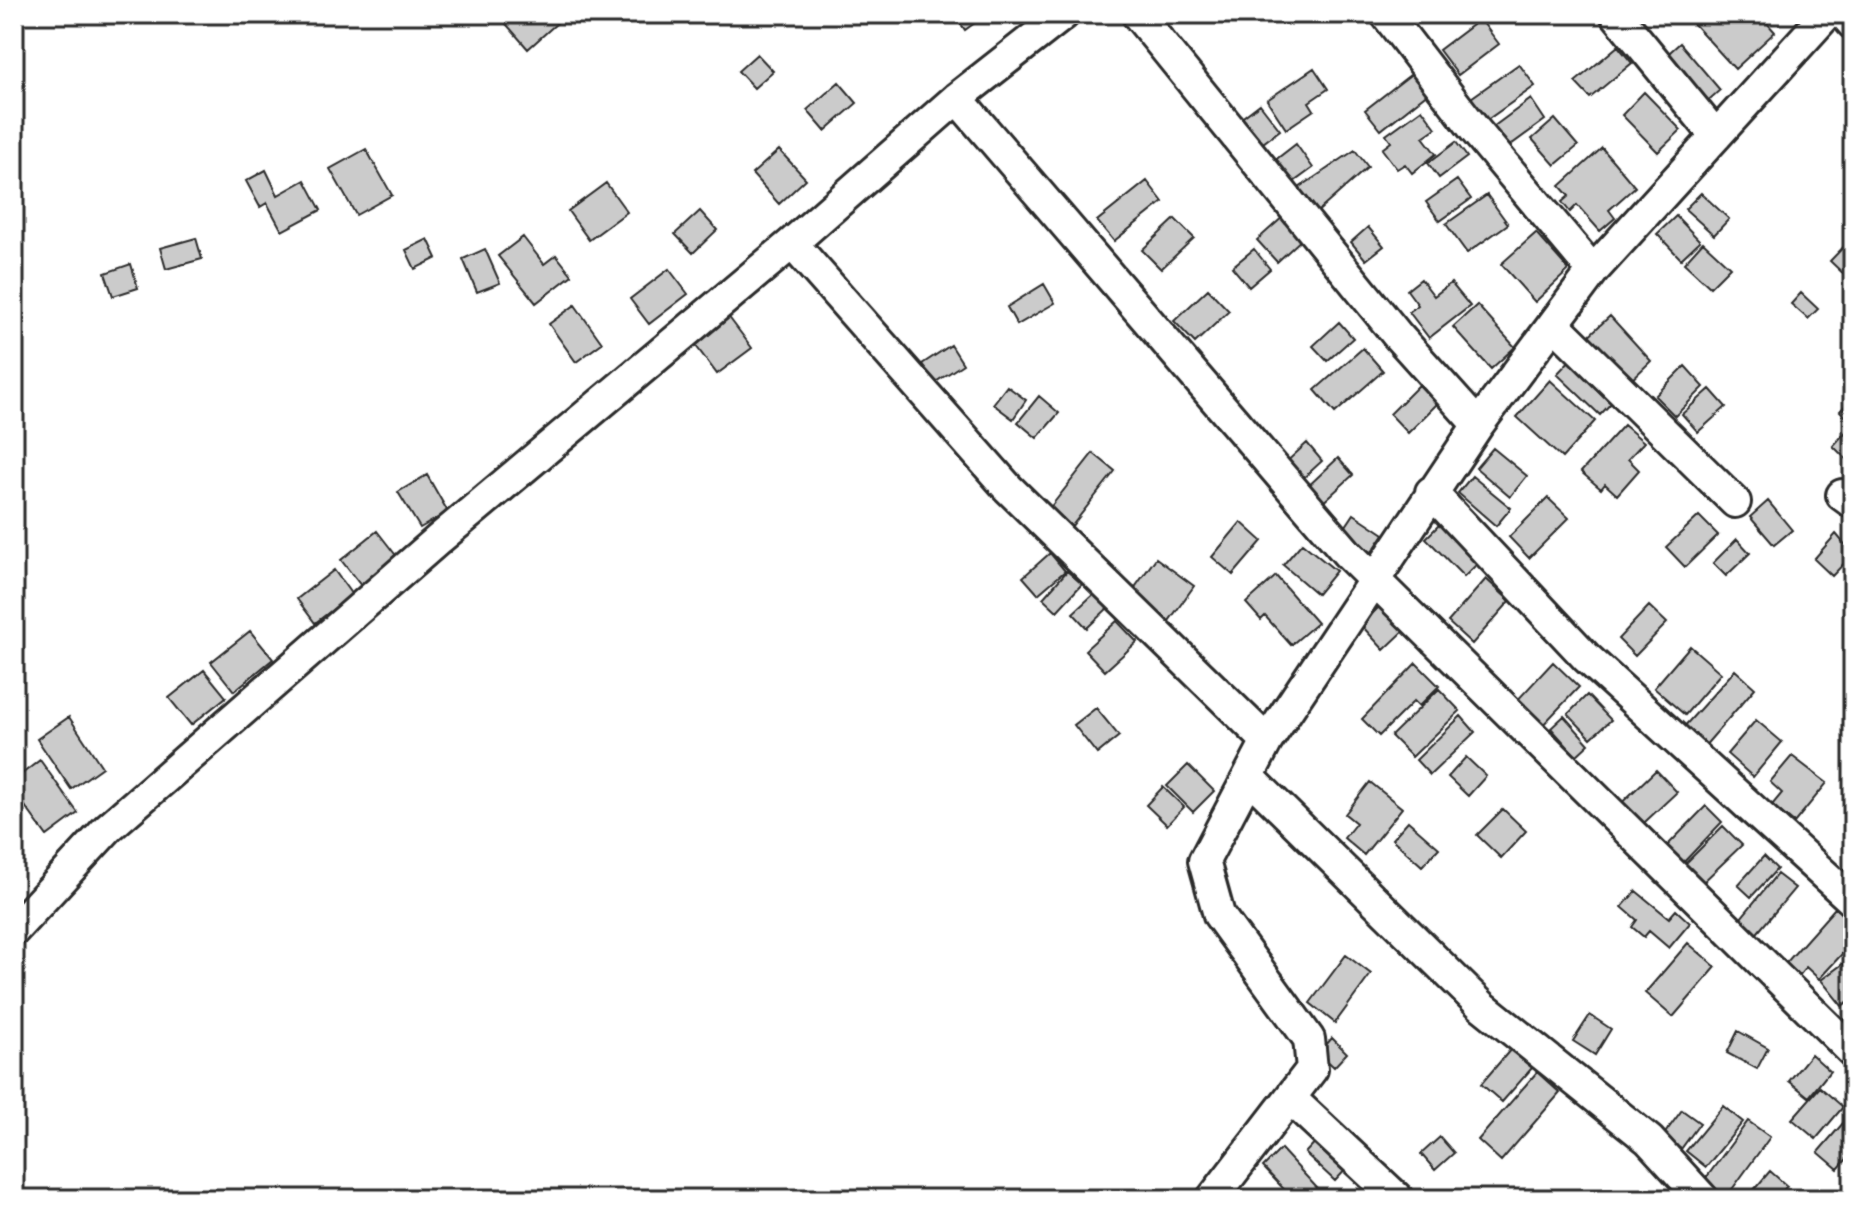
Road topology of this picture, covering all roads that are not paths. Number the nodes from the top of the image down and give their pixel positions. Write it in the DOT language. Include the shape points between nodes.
graph roads {
  1 [pos="1064,14"];
  2 [pos="1137,14"];
  3 [pos="1386,14"];
  4 [pos="1616,14"];
  5 [pos="1827,14"];
  6 [pos="1844,14"];
  7 [pos="1853,24"];
  8 [pos="957,98"];
  9 [pos="1716,136"];
  10 [pos="792,243"];
  11 [pos="1593,271"];
  12 [pos="1554,324"];
  13 [pos="1478,425"];
  14 [pos="1431,492"];
  15 [pos="1735,502"];
  16 [pos="1375,577"];
  17 [pos="1267,741"];
  18 [pos="1249,777"];
  19 [pos="1853,901"];
  20 [pos="14,930"];
  21 [pos="1853,1052"];
  22 [pos="1290,1098"];
  23 [pos="1212,1199"];
  24 [pos="1398,1199"];
  25 [pos="1703,1199"];
  1 -- 8 [label="street"];
  2 -- 13 [label="street" via="1398,336"];
  3 -- 11 [label="street"];
  4 -- 9 [label="street"];
  5 -- 9 [label="street"];
  6 -- 7 [label="street"];
  8 -- 10 [label="street"];
  8 -- 16 [label="street" via="1347,553"];
  9 -- 11 [label="street"];
  10 -- 17 [label="street" via="1008,488"];
  10 -- 20 [label="street" via="439,539 108,828"];
  11 -- 12 [label="street"];
  12 -- 13 [label="street"];
  12 -- 15 [label="street"];
  13 -- 14 [label="street"];
  14 -- 16 [label="street"];
  14 -- 19 [label="street" via="1587,658"];
  16 -- 17 [label="street"];
  16 -- 21 [label="street"];
  17 -- 18 [label="street"];
  18 -- 22 [label="street" via="1204,861 1219,915 1309,1039 1312,1069"];
  18 -- 25 [label="street" via="1482,1006 1649,1140"];
  22 -- 23 [label="street"];
  22 -- 24 [label="street"];
}
